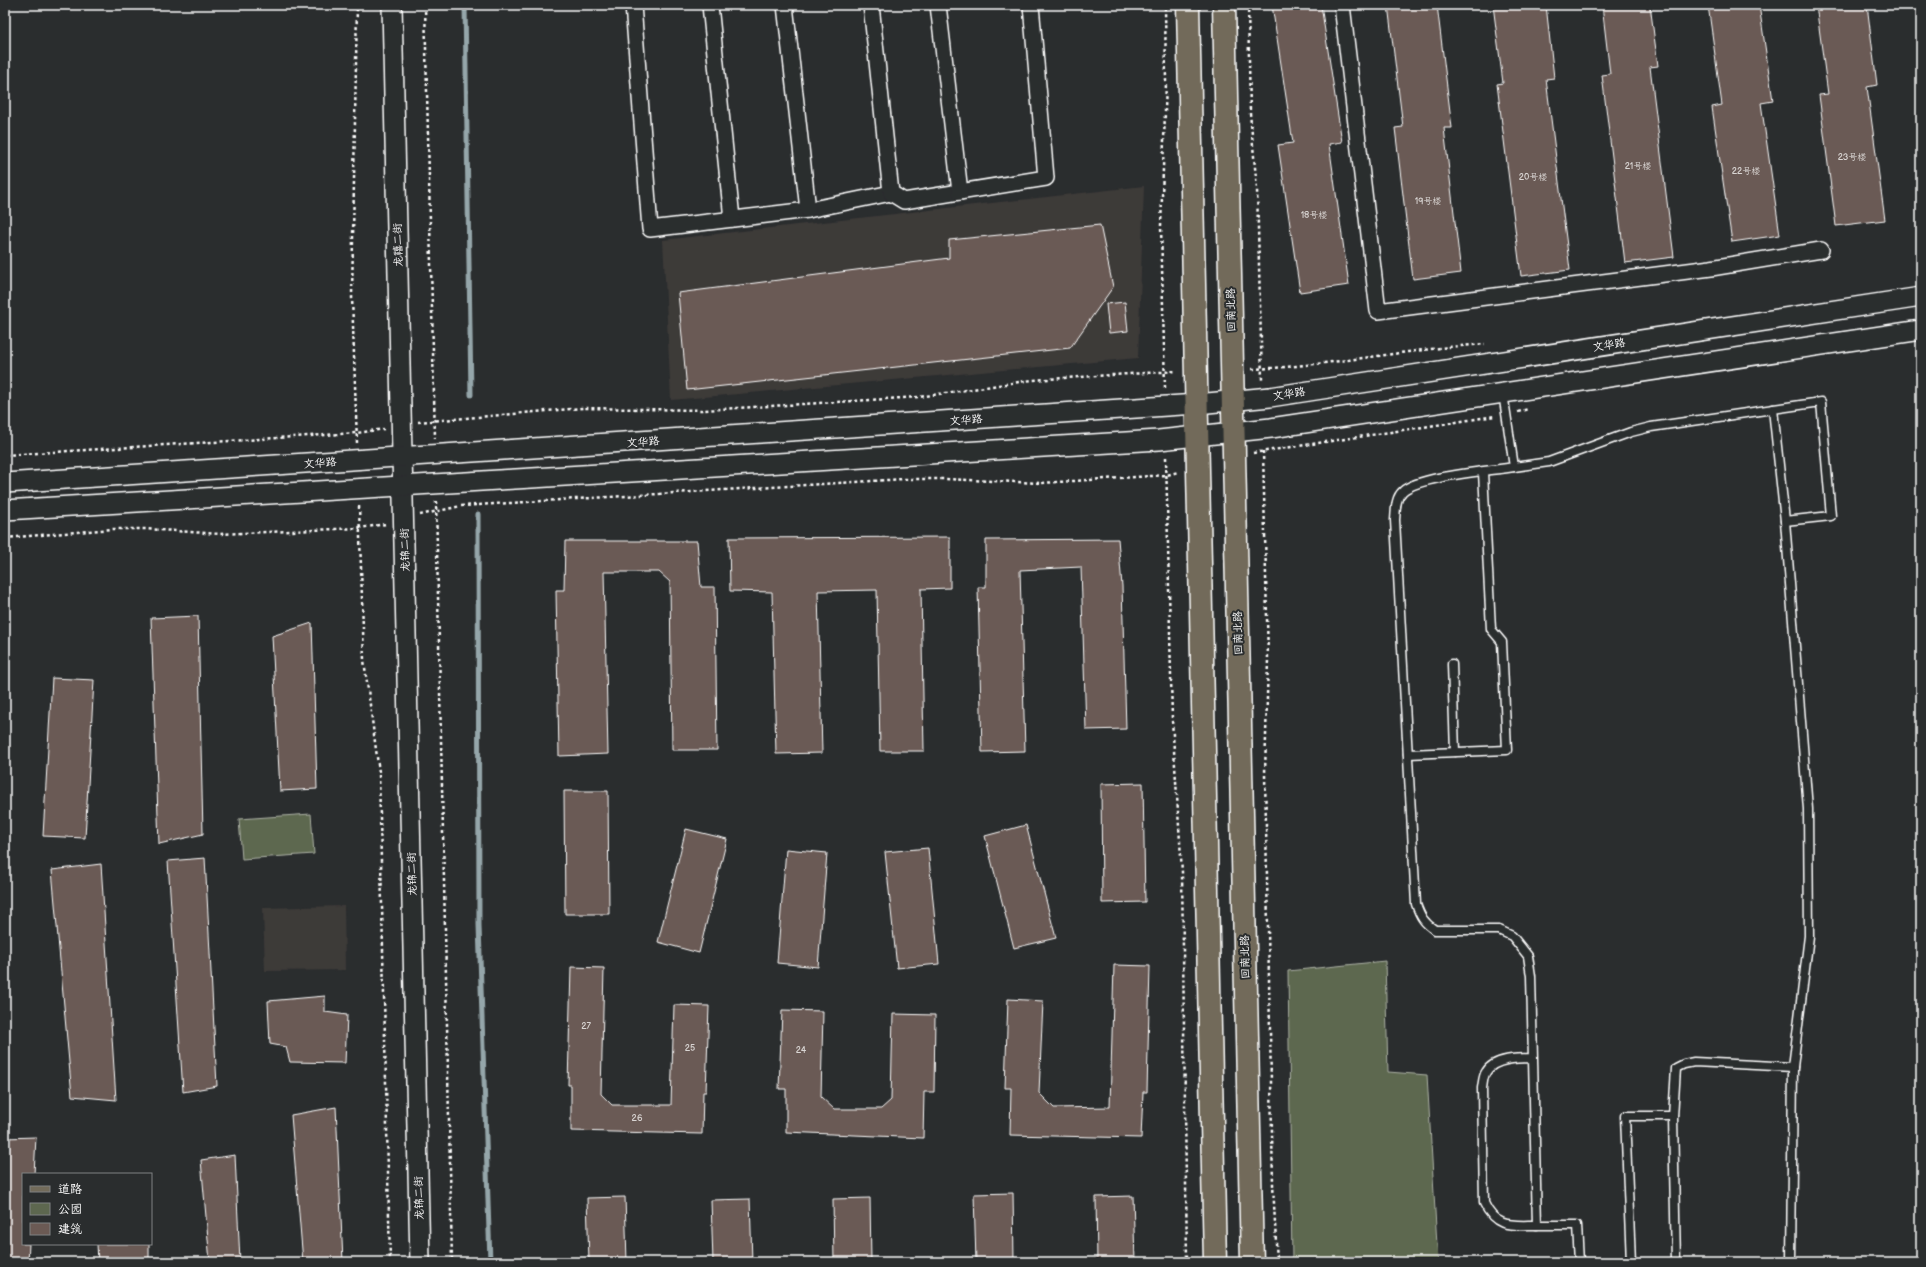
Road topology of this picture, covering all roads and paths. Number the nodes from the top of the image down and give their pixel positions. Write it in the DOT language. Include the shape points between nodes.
graph roads {
  1 [pos="357,5"];
  2 [pos="392,5"];
  3 [pos="425,5"];
  4 [pos="633,5"];
  5 [pos="710,5"];
  6 [pos="785,5"];
  7 [pos="871,5"];
  8 [pos="938,5"];
  9 [pos="1031,5"];
  10 [pos="1165,5"];
  11 [pos="1188,5"];
  12 [pos="1224,5"];
  13 [pos="1248,5"];
  14 [pos="1342,5"];
  15 [pos="960,192"];
  16 [pos="891,193"];
  17 [pos="808,210"];
  18 [pos="732,219"];
  19 [pos="1821,250"];
  20 [pos="1921,297"];
  21 [pos="1921,330"];
  22 [pos="1261,363"];
  23 [pos="1164,366"];
  24 [pos="1142,373"];
  25 [pos="1503,393"];
  26 [pos="1233,401"];
  27 [pos="1197,404"];
  28 [pos="1773,409"];
  29 [pos="434,411"];
  30 [pos="356,412"];
  31 [pos="439,420"];
  32 [pos="1234,432"];
  33 [pos="350,433"];
  34 [pos="1198,436"];
  35 [pos="5,454"];
  36 [pos="403,457"];
  37 [pos="1514,468"];
  38 [pos="1264,472"];
  39 [pos="1483,472"];
  40 [pos="1145,476"];
  41 [pos="1167,480"];
  42 [pos="5,483"];
  43 [pos="404,486"];
  44 [pos="5,510"];
  45 [pos="442,510"];
  46 [pos="1785,521"];
  47 [pos="353,528"];
  48 [pos="437,532"];
  49 [pos="360,533"];
  50 [pos="5,538"];
  51 [pos="1452,664"];
  52 [pos="1455,752"];
  53 [pos="1408,754"];
  54 [pos="1532,1058"];
  55 [pos="1794,1067"];
  56 [pos="1673,1116"];
  57 [pos="1537,1225"];
  58 [pos="390,1262"];
  59 [pos="420,1262"];
  60 [pos="452,1262"];
  61 [pos="1187,1262"];
  62 [pos="1214,1262"];
  63 [pos="1252,1262"];
  64 [pos="1278,1262"];
  65 [pos="1579,1262"];
  66 [pos="1631,1262"];
  67 [pos="1676,1262"];
  68 [pos="1791,1262"];
  1 -- 30 [label="path" via="352,296"];
  2 -- 36 [label="street, 龙禧二街"];
  3 -- 29 [label="path"];
  4 -- 18 [label="street" via="650,228"];
  5 -- 18 [label="street"];
  6 -- 17 [label="street"];
  7 -- 16 [label="street"];
  8 -- 15 [label="street"];
  9 -- 15 [label="street" via="1046,178"];
  10 -- 23 [label="path" via="1166,90 1161,226"];
  11 -- 27 [label="main road"];
  12 -- 26 [label="main road, 回南北路"];
  13 -- 22 [label="path" via="1250,113 1257,189"];
  14 -- 19 [label="street" via="1378,311 1711,268"];
  15 -- 16 [label="street" via="904,201"];
  16 -- 17 [label="street"];
  17 -- 18 [label="street"];
  20 -- 26 [label="street, 文华路"];
  21 -- 25 [label="street"];
  24 -- 31 [label="path" via="1032,380 919,398 704,410 583,408"];
  25 -- 32 [label="street"];
  25 -- 37 [label="lane"];
  26 -- 27 [label="street, 文华路"];
  26 -- 32 [label="main road, 回南北路"];
  27 -- 34 [label="main road"];
  27 -- 36 [label="street, 文华路"];
  28 -- 37 [label="lane" via="1651,426 1549,462"];
  28 -- 46 [label="lane"];
  28 -- 46 [label="lane" via="1821,402 1831,516"];
  32 -- 34 [label="street"];
  32 -- 63 [label="main road, 回南北路"];
  33 -- 35 [label="path"];
  34 -- 43 [label="street"];
  34 -- 62 [label="main road"];
  36 -- 42 [label="street, 文华路"];
  36 -- 43 [label="street, 龙禧二街"];
  37 -- 39 [label="lane"];
  38 -- 64 [label="path" via="1268,653 1265,774 1273,1184"];
  39 -- 52 [label="lane" via="1491,629 1502,642 1507,750"];
  39 -- 53 [label="lane" via="1428,480 1413,485 1403,491 1396,503"];
  40 -- 45 [label="path" via="1042,483 904,479 460,506"];
  41 -- 61 [label="path" via="1172,720 1182,872"];
  43 -- 44 [label="street"];
  43 -- 59 [label="street, 龙锦二街"];
  46 -- 55 [label="lane" via="1808,809 1809,936"];
  47 -- 50 [label="path" via="220,534 113,529"];
  48 -- 60 [label="path"];
  49 -- 58 [label="path" via="364,660 379,772"];
  51 -- 52 [label="lane"];
  52 -- 53 [label="lane"];
  53 -- 54 [label="lane" via="1416,904 1420,916 1435,930 1499,930 1512,936 1520,945 1528,956 1531,976"];
  54 -- 57 [label="lane"];
  54 -- 57 [label="lane" via="1496,1063 1486,1072 1482,1088 1484,1203 1489,1215 1497,1221"];
  55 -- 56 [label="lane" via="1694,1062 1684,1064 1676,1068"];
  55 -- 68 [label="lane"];
  56 -- 66 [label="lane" via="1625,1116"];
  56 -- 67 [label="lane"];
  57 -- 65 [label="lane" via="1577,1225"];
}
